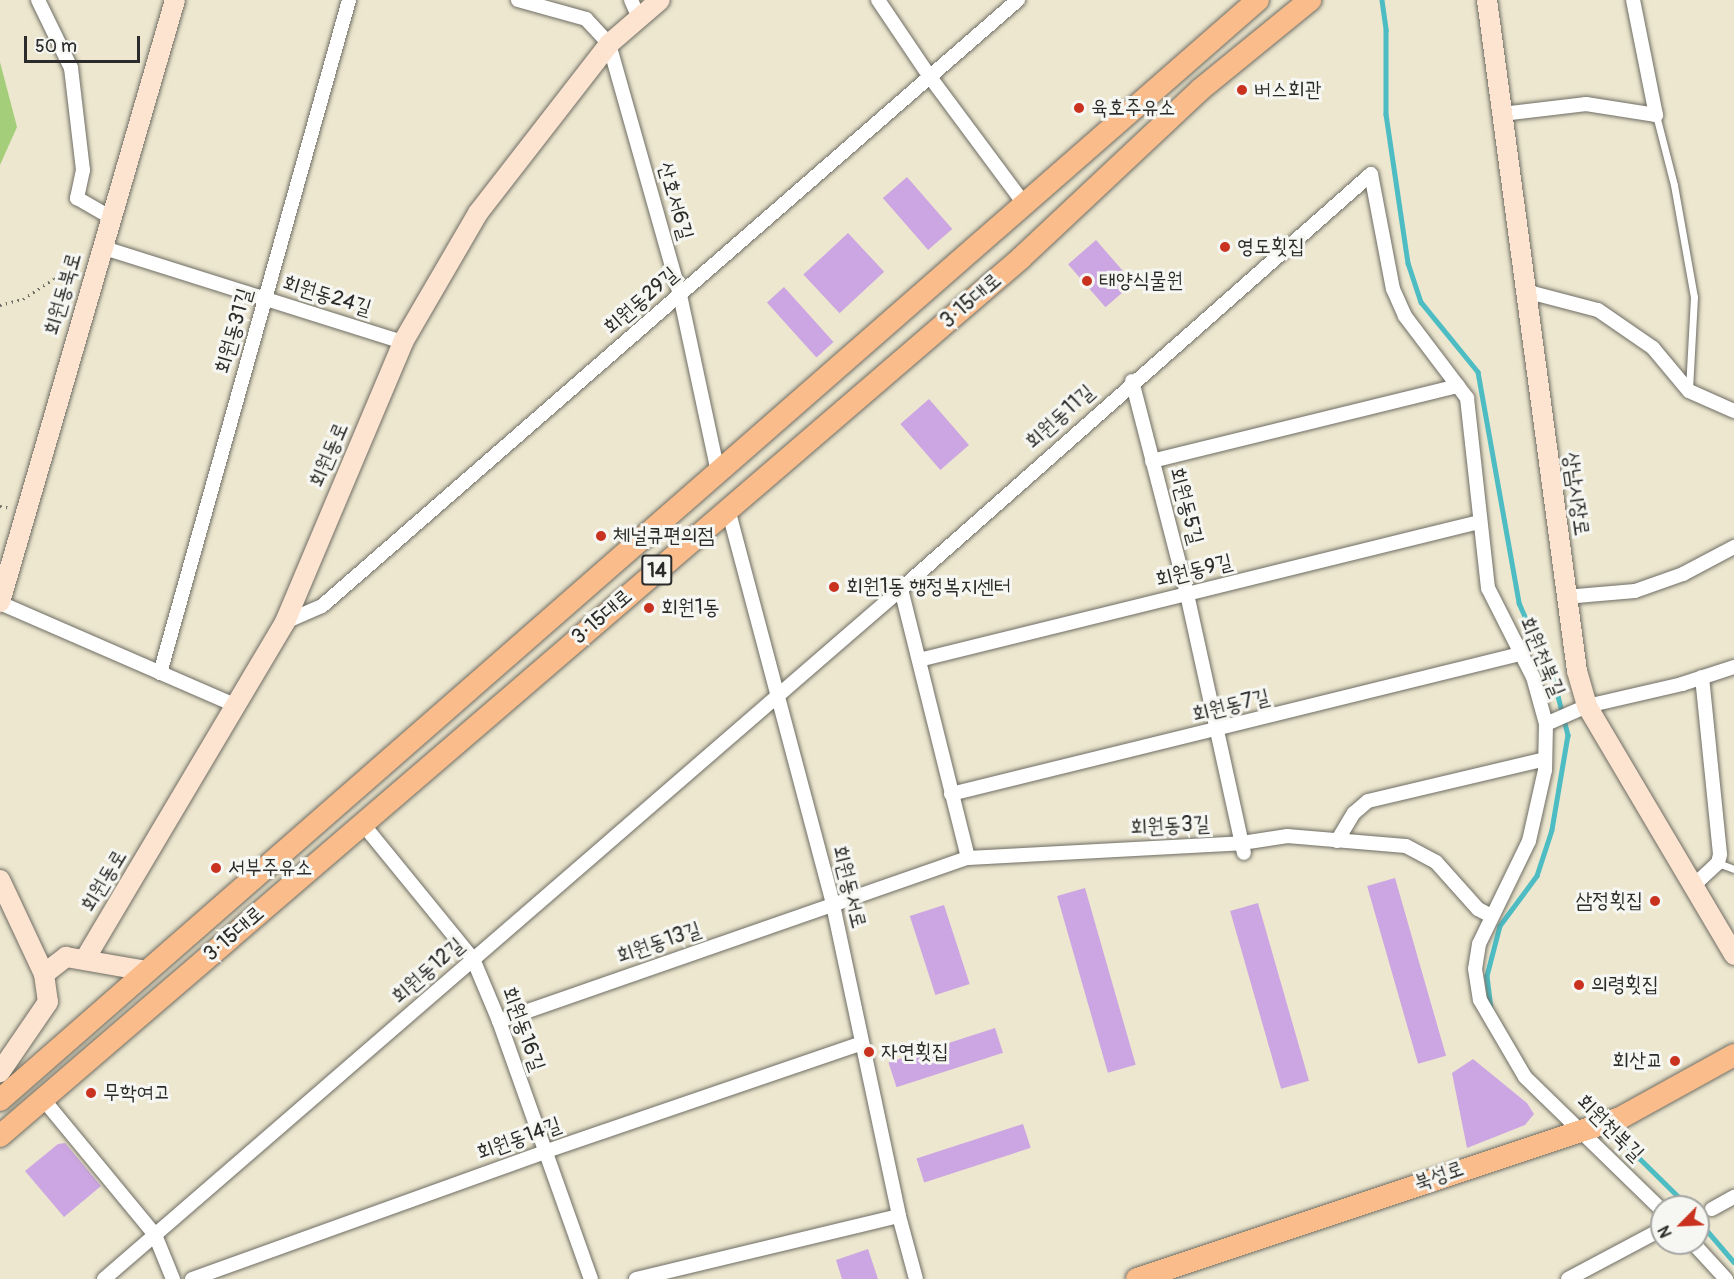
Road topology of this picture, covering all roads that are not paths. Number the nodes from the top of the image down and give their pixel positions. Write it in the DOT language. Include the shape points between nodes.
graph roads {
  1 [pos="38,0"];
  2 [pos="175,0"];
  3 [pos="349,0"];
  4 [pos="518,0"];
  5 [pos="631,0"];
  6 [pos="660,0"];
  7 [pos="878,0"];
  8 [pos="1018,0"];
  9 [pos="1258,0"];
  10 [pos="1310,0"];
  11 [pos="1486,0"];
  12 [pos="1633,0"];
  13 [pos="639,18"];
  14 [pos="609,44"];
  15 [pos="930,77"];
  16 [pos="1502,114"];
  17 [pos="1656,114"];
  18 [pos="1371,174"];
  19 [pos="1025,205"];
  20 [pos="110,217"];
  21 [pos="101,247"];
  22 [pos="1525,291"];
  23 [pos="680,295"];
  24 [pos="265,298"];
  25 [pos="403,342"];
  26 [pos="1132,381"];
  27 [pos="1458,386"];
  28 [pos="1689,391"];
  29 [pos="1734,411"];
  30 [pos="1152,460"];
  31 [pos="718,473"];
  32 [pos="728,509"];
  33 [pos="1479,522"];
  34 [pos="1734,548"];
  35 [pos="901,588"];
  36 [pos="1187,594"];
  37 [pos="1565,597"];
  38 [pos="0,602"];
  39 [pos="285,622"];
  40 [pos="1520,654"];
  41 [pos="919,660"];
  42 [pos="1734,667"];
  43 [pos="160,672"];
  44 [pos="1702,677"];
  45 [pos="779,694"];
  46 [pos="237,706"];
  47 [pos="1580,709"];
  48 [pos="1550,722"];
  49 [pos="1217,731"];
  50 [pos="1545,759"];
  51 [pos="951,794"];
  52 [pos="362,823"];
  53 [pos="1337,841"];
  54 [pos="1243,848"];
  55 [pos="968,858"];
  56 [pos="1718,863"];
  57 [pos="1734,869"];
  58 [pos="0,880"];
  59 [pos="1692,887"];
  60 [pos="833,905"];
  61 [pos="1491,916"];
  62 [pos="1734,955"];
  63 [pos="85,959"];
  64 [pos="473,959"];
  65 [pos="146,971"];
  66 [pos="44,974"];
  67 [pos="499,1021"];
  68 [pos="862,1043"];
  69 [pos="1734,1055"];
  70 [pos="0,1072"];
  71 [pos="43,1099"];
  72 [pos="0,1100"];
  73 [pos="1583,1130"];
  74 [pos="0,1136"];
  75 [pos="544,1152"];
  76 [pos="1734,1197"];
  77 [pos="1650,1198"];
  78 [pos="1712,1209"];
  79 [pos="899,1216"];
  80 [pos="155,1235"];
  81 [pos="1650,1235"];
  82 [pos="1704,1255"];
  83 [pos="104,1279"];
  84 [pos="173,1279"];
  85 [pos="192,1279"];
  86 [pos="591,1279"];
  87 [pos="636,1279"];
  88 [pos="916,1279"];
  89 [pos="1137,1279"];
  90 [pos="1568,1279"];
  91 [pos="1726,1279"];
  1 -- 20 [label="street" via="71,68 83,170 77,198"];
  2 -- 20 [label="main road, 회원동북로"];
  3 -- 24 [label="street, 회원동31길"];
  4 -- 14 [label="street, 산호서6길" via="586,19"];
  5 -- 13 [label="street"];
  6 -- 13 [label="main road, 회원동로"];
  7 -- 15 [label="street"];
  8 -- 15 [label="street, 회원동29길"];
  9 -- 19 [label="main road, 3·15대로 / 14"];
  10 -- 32 [label="main road, 3·15대로 / 14" via="1201,89 1021,258"];
  11 -- 16 [label="main road, 상남시장로"];
  12 -- 17 [label="street"];
  13 -- 14 [label="main road, 회원동로"];
  14 -- 23 [label="street, 산호서6길"];
  14 -- 25 [label="main road, 회원동로" via="478,213"];
  15 -- 19 [label="street"];
  15 -- 23 [label="street, 회원동29길"];
  16 -- 17 [label="street" via="1586,104"];
  16 -- 22 [label="main road, 상남시장로"];
  17 -- 28 [label="lane" via="1674,185 1694,297"];
  18 -- 26 [label="street, 회원동11길"];
  18 -- 27 [label="street, 회원천북길" via="1393,289 1405,316"];
  19 -- 31 [label="main road, 3·15대로 / 14"];
  20 -- 21 [label="main road, 회원동북로"];
  21 -- 24 [label="street, 회원동24길"];
  21 -- 38 [label="main road, 회원동북로"];
  22 -- 28 [label="street" via="1598,310 1653,348"];
  22 -- 37 [label="main road, 상남시장로"];
  23 -- 31 [label="street, 산호서6길"];
  23 -- 39 [label="street, 회원동29길" via="322,606"];
  24 -- 25 [label="street, 회원동24길"];
  24 -- 43 [label="street, 회원동31길"];
  25 -- 39 [label="main road, 회원동로"];
  26 -- 30 [label="street, 회원동5길"];
  26 -- 35 [label="street, 회원동11길"];
  27 -- 30 [label="street"];
  27 -- 33 [label="street, 회원천북길" via="1467,398 1473,430"];
  28 -- 29 [label="street"];
  30 -- 36 [label="street, 회원동5길"];
  31 -- 65 [label="main road, 3·15대로 / 14"];
  32 -- 45 [label="street, 회원동서로"];
  32 -- 52 [label="main road, 3·15대로 / 14"];
  33 -- 36 [label="street, 회원동9길"];
  33 -- 40 [label="street, 회원천북길" via="1488,588"];
  34 -- 37 [label="street" via="1647,588"];
  35 -- 41 [label="street"];
  35 -- 45 [label="street, 회원동11길"];
  36 -- 41 [label="street, 회원동9길"];
  36 -- 49 [label="street, 회원동5길"];
  37 -- 47 [label="main road, 상남시장로"];
  38 -- 43 [label="street"];
  39 -- 46 [label="main road, 회원동로"];
  40 -- 48 [label="street, 회원천북길"];
  40 -- 49 [label="street, 회원동7길"];
  41 -- 51 [label="street"];
  42 -- 44 [label="street"];
  43 -- 46 [label="street"];
  44 -- 47 [label="street"];
  44 -- 56 [label="street"];
  45 -- 60 [label="street, 회원동서로"];
  45 -- 64 [label="street, 회원동12길"];
  46 -- 63 [label="main road, 회원동로"];
  47 -- 48 [label="street"];
  47 -- 59 [label="main road, 상남시장로"];
  48 -- 50 [label="street, 회원천북길"];
  49 -- 51 [label="street, 회원동7길"];
  49 -- 54 [label="street, 회원동5길"];
  50 -- 53 [label="street" via="1368,801 1354,813"];
  50 -- 61 [label="street, 회원천북길" via="1539,807 1529,841"];
  51 -- 55 [label="street"];
  52 -- 64 [label="street, 회원동16길"];
  52 -- 71 [label="main road, 3·15대로 / 14"];
  53 -- 54 [label="street, 회원동3길" via="1287,837"];
  53 -- 61 [label="street, 회원동3길" via="1406,846 1436,862 1478,909"];
  54 -- 55 [label="street, 회원동3길"];
  55 -- 60 [label="street, 회원동3길"];
  56 -- 57 [label="lane"];
  56 -- 59 [label="street"];
  58 -- 66 [label="main road"];
  59 -- 62 [label="main road, 상남시장로"];
  60 -- 67 [label="street, 회원동13길"];
  60 -- 68 [label="street, 회원동서로"];
  61 -- 73 [label="street, 회원천북길" via="1474,969 1480,1000 1525,1077"];
  63 -- 65 [label="main road"];
  63 -- 66 [label="main road" via="66,957"];
  64 -- 67 [label="street, 회원동16길"];
  64 -- 80 [label="street, 회원동12길"];
  65 -- 72 [label="main road, 3·15대로 / 14"];
  66 -- 70 [label="main road" via="48,1002"];
  67 -- 75 [label="street, 회원동16길"];
  68 -- 75 [label="street, 회원동14길"];
  68 -- 79 [label="street, 회원동서로"];
  69 -- 73 [label="main road, 북성로" via="1620,1118"];
  71 -- 74 [label="main road, 3·15대로 / 14"];
  71 -- 80 [label="street"];
  73 -- 77 [label="street, 회원천북길"];
  73 -- 89 [label="main road, 북성로"];
  75 -- 85 [label="street, 회원동14길"];
  75 -- 86 [label="street, 회원동16길"];
  76 -- 78 [label="street"];
  79 -- 87 [label="street"];
  79 -- 88 [label="street, 회원동서로"];
  80 -- 83 [label="street, 회원동12길"];
  80 -- 84 [label="street"];
  81 -- 90 [label="street"];
  82 -- 91 [label="street"];
}
